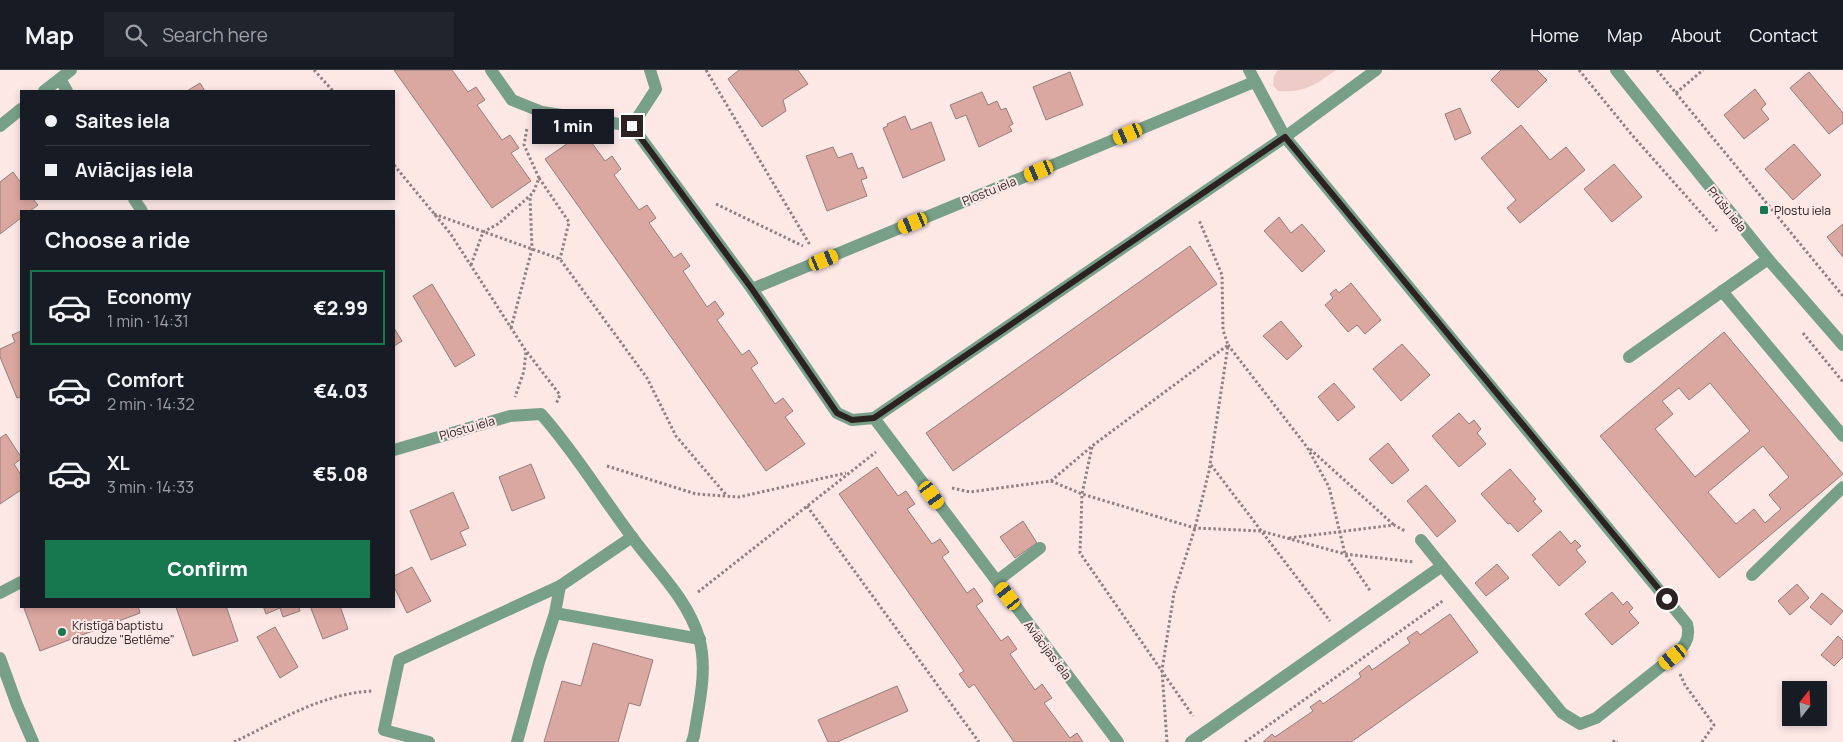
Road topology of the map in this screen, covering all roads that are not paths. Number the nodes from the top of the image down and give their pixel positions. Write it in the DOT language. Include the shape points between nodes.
graph roads {
  1 [pos="71,70"];
  2 [pos="491,70"];
  3 [pos="650,70"];
  4 [pos="1248,70"];
  5 [pos="1376,70"];
  6 [pos="1616,70"];
  7 [pos="58,75"];
  8 [pos="1254,82"];
  9 [pos="45,90"];
  10 [pos="66,90"];
  11 [pos="20,110"];
  12 [pos="0,126"];
  13 [pos="632,126"];
  14 [pos="1285,137"];
  15 [pos="1768,259"];
  16 [pos="752,289"];
  17 [pos="1722,291"];
  18 [pos="1843,345"];
  19 [pos="1629,357"];
  20 [pos="874,418"];
  21 [pos="1843,436"];
  22 [pos="395,450"];
  23 [pos="1843,487"];
  24 [pos="632,537"];
  25 [pos="1421,540"];
  26 [pos="1040,548"];
  27 [pos="1442,566"];
  28 [pos="1752,574"];
  29 [pos="997,581"];
  30 [pos="20,583"];
  31 [pos="560,586"];
  32 [pos="0,594"];
  33 [pos="555,612"];
  34 [pos="700,639"];
  35 [pos="0,658"];
  36 [pos="33,742"];
  37 [pos="429,742"];
  38 [pos="517,742"];
  39 [pos="692,742"];
  40 [pos="1118,742"];
  41 [pos="1191,742"];
  1 -- 7 [label="street"];
  2 -- 13 [label="street" via="512,100 530,108"];
  3 -- 13 [label="street" via="656,89"];
  4 -- 8 [label="street"];
  5 -- 14 [label="street"];
  6 -- 15 [label="street, Prūšu iela"];
  7 -- 9 [label="street"];
  7 -- 10 [label="street"];
  8 -- 14 [label="street"];
  8 -- 16 [label="street, Plostu iela"];
  11 -- 12 [label="street"];
  13 -- 16 [label="street"];
  14 -- 20 [label="street"];
  14 -- 27 [label="street" via="1687,624 1688,639 1678,652 1596,718 1580,724 1562,713"];
  15 -- 17 [label="street"];
  15 -- 18 [label="street, Prūšu iela"];
  16 -- 20 [label="street" via="837,413 852,420"];
  17 -- 19 [label="street"];
  17 -- 21 [label="street"];
  20 -- 29 [label="street, Aviācijas iela"];
  22 -- 24 [label="street, Plostu iela" via="510,416 545,418"];
  23 -- 28 [label="street"];
  24 -- 31 [label="street"];
  24 -- 34 [label="street" via="683,603"];
  25 -- 27 [label="street"];
  26 -- 29 [label="street"];
  27 -- 41 [label="street"];
  29 -- 40 [label="street, Aviācijas iela"];
  30 -- 32 [label="street"];
  31 -- 33 [label="street"];
  31 -- 37 [label="street" via="399,660 384,730"];
  33 -- 34 [label="street"];
  33 -- 38 [label="street"];
  34 -- 39 [label="street" via="704,669"];
  35 -- 36 [label="street"];
}
